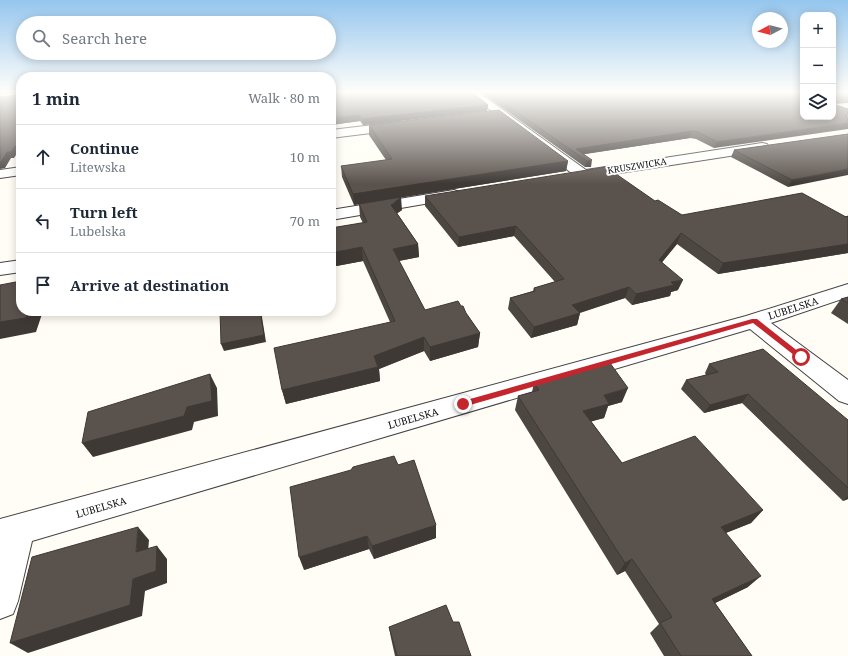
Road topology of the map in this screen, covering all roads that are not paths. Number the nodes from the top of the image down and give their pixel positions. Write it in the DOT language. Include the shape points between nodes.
graph roads {
  1 [pos="513,123"];
  2 [pos="408,125"];
  3 [pos="336,133"];
  4 [pos="778,145"];
  5 [pos="16,172"];
  6 [pos="0,174"];
  7 [pos="582,174"];
  8 [pos="566,177"];
  9 [pos="464,194"];
  10 [pos="336,214"];
  11 [pos="16,267"];
  12 [pos="0,269"];
  13 [pos="848,290"];
  14 [pos="754,321"];
  15 [pos="848,394"];
  16 [pos="10,533"];
  17 [pos="0,601"];
  1 -- 7 [label="street"];
  2 -- 3 [label="street"];
  4 -- 7 [label="street, KRUSZWICKA"];
  5 -- 6 [label="street"];
  7 -- 8 [label="street, KRUSZWICKA"];
  9 -- 10 [label="street"];
  11 -- 12 [label="street"];
  13 -- 14 [label="street, LUBELSKA"];
  14 -- 15 [label="street"];
  14 -- 16 [label="street, LUBELSKA"];
  16 -- 17 [label="street"];
}
